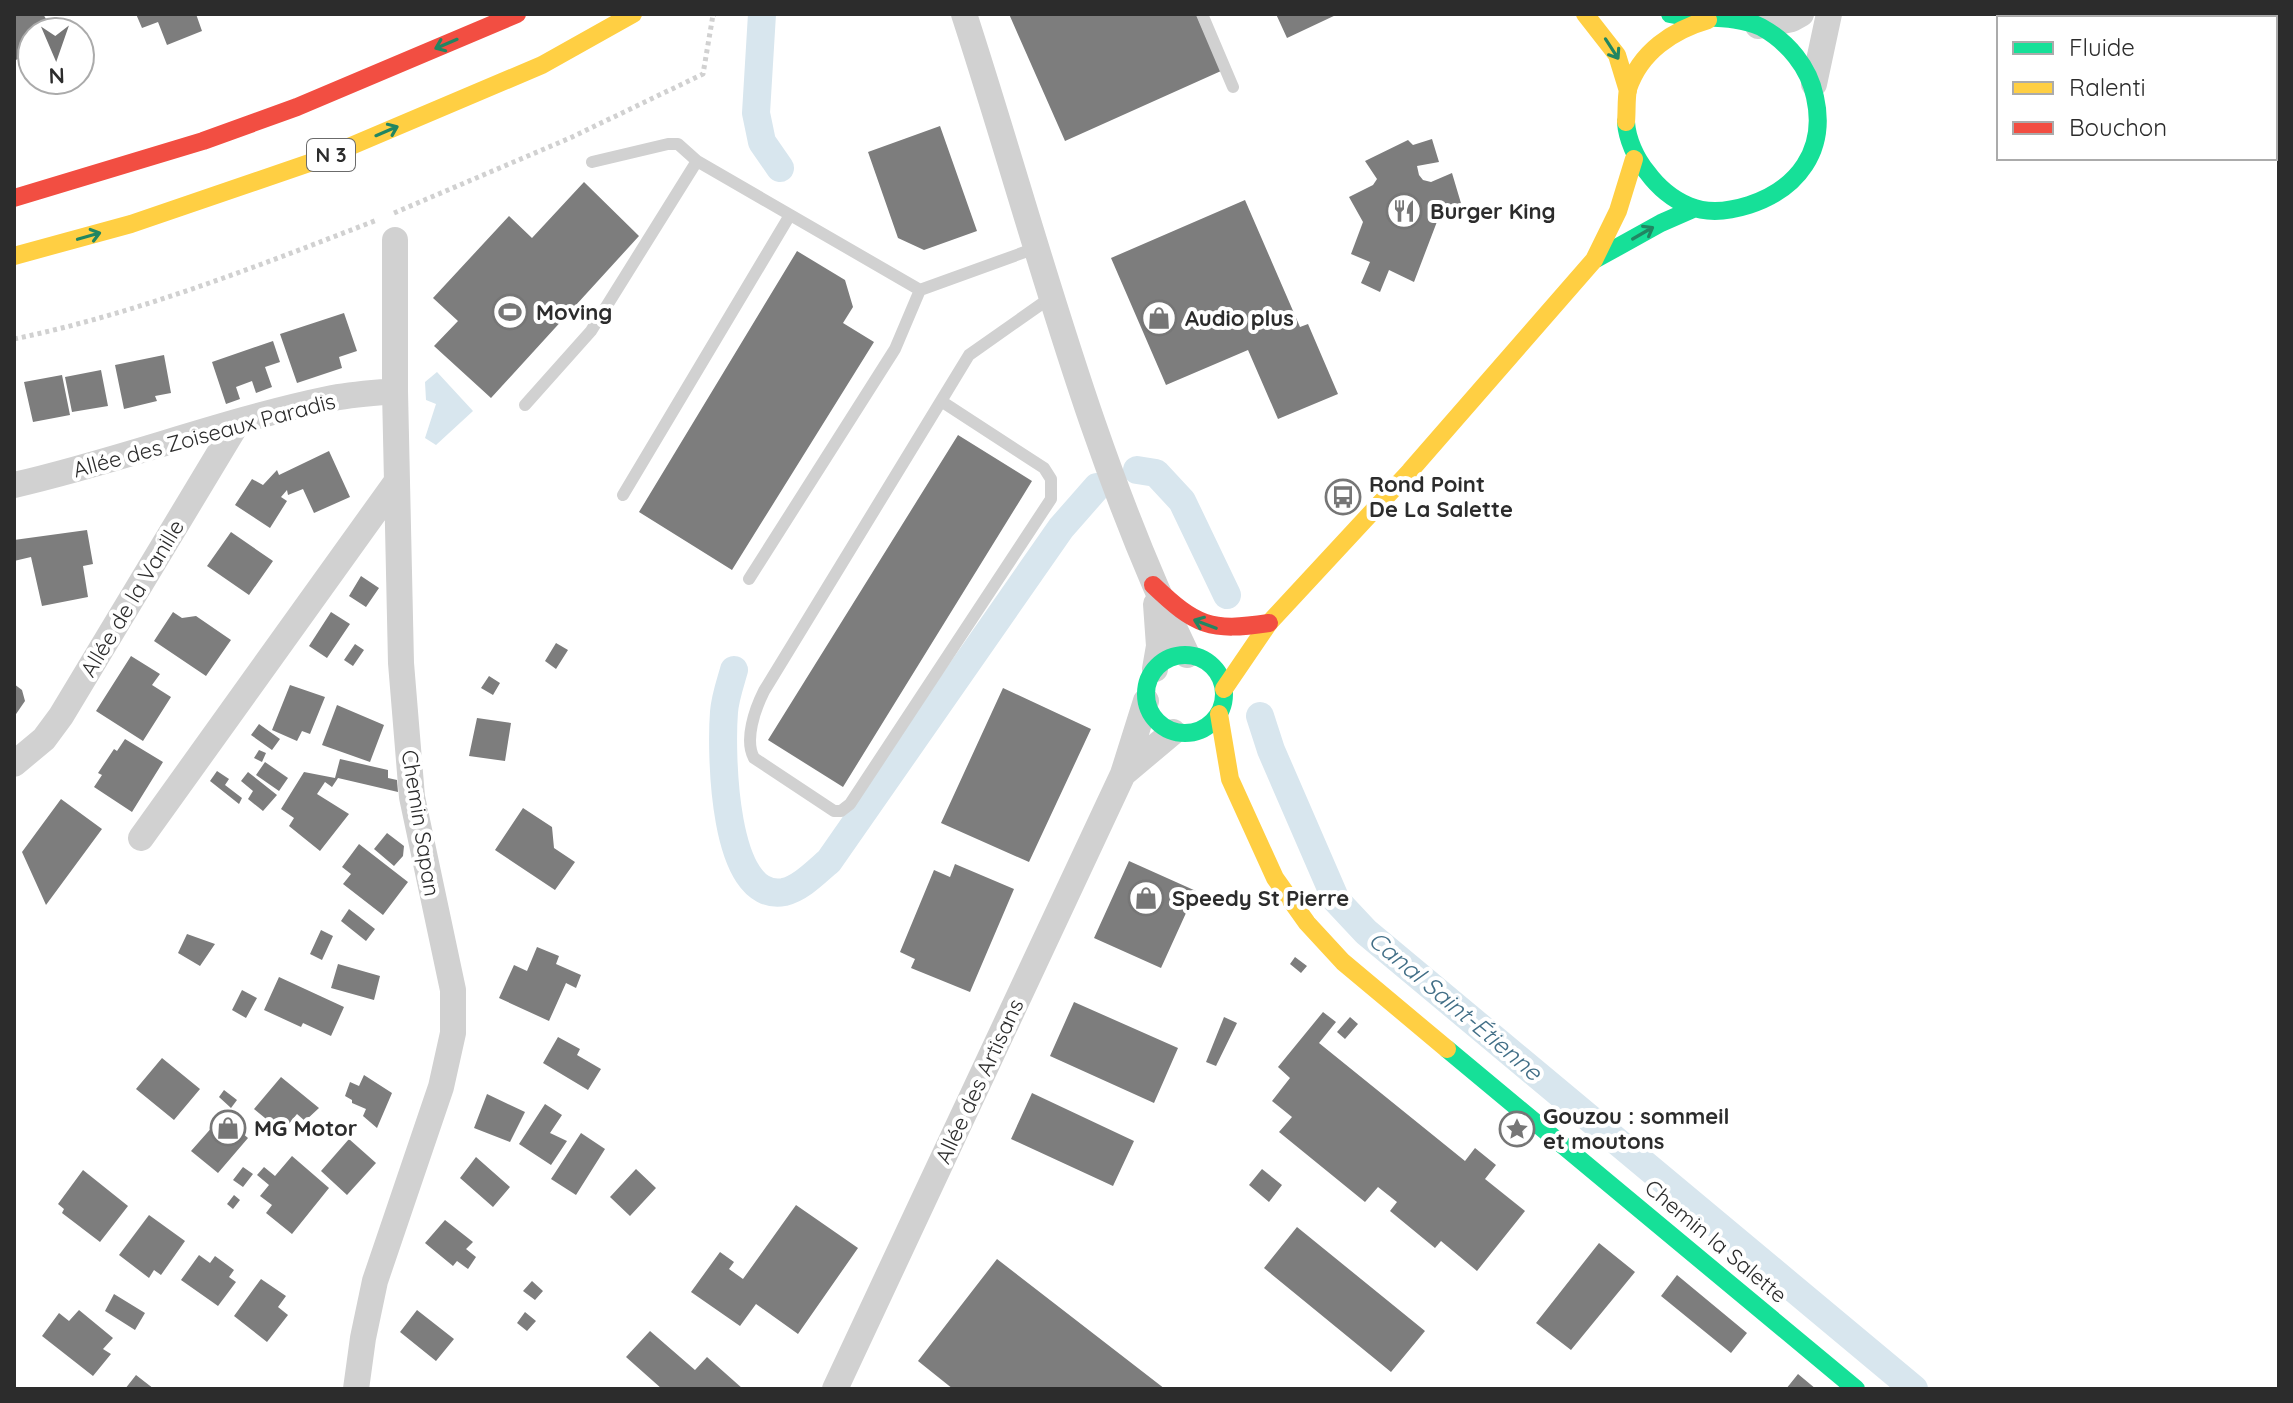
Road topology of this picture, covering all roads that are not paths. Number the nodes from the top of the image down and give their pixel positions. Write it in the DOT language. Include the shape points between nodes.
graph roads {
  1 [pos="517,14"];
  2 [pos="633,14"];
  3 [pos="657,14"];
  4 [pos="964,14"];
  5 [pos="1202,14"];
  6 [pos="1585,14"];
  7 [pos="1670,14"];
  8 [pos="1801,14"];
  9 [pos="1829,14"];
  10 [pos="1708,20"];
  11 [pos="1758,26"];
  12 [pos="542,65"];
  13 [pos="1814,84"];
  14 [pos="1233,87"];
  15 [pos="1628,91"];
  16 [pos="265,98"];
  17 [pos="1634,159"];
  18 [pos="697,161"];
  19 [pos="592,162"];
  20 [pos="114,170"];
  21 [pos="14,198"];
  22 [pos="1693,209"];
  23 [pos="790,215"];
  24 [pos="395,240"];
  25 [pos="1036,248"];
  26 [pos="14,256"];
  27 [pos="1594,260"];
  28 [pos="920,290"];
  29 [pos="1050,298"];
  30 [pos="395,391"];
  31 [pos="941,401"];
  32 [pos="525,405"];
  33 [pos="238,422"];
  34 [pos="397,481"];
  35 [pos="14,485"];
  36 [pos="623,495"];
  37 [pos="749,579"];
  38 [pos="1153,585"];
  39 [pos="1269,623"];
  40 [pos="1209,652"];
  41 [pos="1155,669"];
  42 [pos="1224,689"];
  43 [pos="1146,701"];
  44 [pos="1219,714"];
  45 [pos="1178,733"];
  46 [pos="14,764"];
  47 [pos="1123,774"];
  48 [pos="1230,779"];
  49 [pos="141,838"];
  50 [pos="356,1389"];
  51 [pos="835,1389"];
  52 [pos="1856,1389"];
  1 -- 20 [label="main road, one-way" via="297,107"];
  2 -- 12 [label="main road, N 3"];
  3 -- 12 [label="main road"];
  4 -- 25 [label="street"];
  5 -- 14 [label="lane"];
  6 -- 15 [label="main road, one-way" via="1617,55"];
  7 -- 10 [label="main road"];
  8 -- 11 [label="street"];
  9 -- 13 [label="street"];
  10 -- 11 [label="main road"];
  10 -- 15 [label="main road" via="1681,28 1657,44 1639,65"];
  11 -- 13 [label="main road" via="1801,59"];
  26 -- 12 [label="main road, N 3, one-way" via="263,180"];
  13 -- 22 [label="main road" via="1819,114 1815,144 1802,171 1781,193 1754,207 1724,213"];
  15 -- 17 [label="main road" via="1624,114"];
  16 -- 20 [label="main road"];
  17 -- 22 [label="main road" via="1669,198"];
  17 -- 27 [label="main road" via="1616,222"];
  18 -- 19 [label="lane" via="678,144 668,144"];
  18 -- 23 [label="lane"];
  18 -- 32 [label="lane" via="591,331"];
  20 -- 21 [label="main road"];
  27 -- 22 [label="main road, one-way"];
  23 -- 28 [label="lane"];
  23 -- 36 [label="lane"];
  24 -- 30 [label="street, Chemin Sapan"];
  25 -- 28 [label="lane"];
  25 -- 29 [label="street"];
  27 -- 39 [label="main road"];
  28 -- 37 [label="lane" via="895,349"];
  29 -- 31 [label="lane" via="969,355"];
  29 -- 38 [label="street"];
  30 -- 33 [label="street, Allée des Zoiseaux Paradis" via="331,398"];
  30 -- 34 [label="street, Chemin Sapan"];
  31 -- 31 [label="lane" via="1044,468 1053,488 1051,499 850,804 834,811 754,758 750,751 756,707"];
  33 -- 35 [label="street, Allée des Zoiseaux Paradis"];
  33 -- 46 [label="street, Allée de la Vanille" via="61,716"];
  34 -- 49 [label="street"];
  34 -- 50 [label="street, Chemin Sapan" via="401,663 412,797 453,990 453,1033 441,1087 375,1281"];
  39 -- 38 [label="main road, one-way" via="1213,629 1193,620"];
  38 -- 40 [label="street"];
  38 -- 41 [label="street"];
  39 -- 40 [label="main road"];
  39 -- 42 [label="main road"];
  40 -- 41 [label="main road" via="1175,656"];
  40 -- 42 [label="main road"];
  41 -- 43 [label="main road"];
  42 -- 44 [label="main road"];
  43 -- 45 [label="main road" via="1155,720"];
  43 -- 47 [label="street, Allée des Artisans"];
  44 -- 45 [label="main road" via="1204,729"];
  44 -- 48 [label="main road, Chemin la Salette"];
  45 -- 47 [label="street, Allée des Artisans"];
  45 -- 48 [label="main road, Chemin la Salette"];
  47 -- 51 [label="street, Allée des Artisans"];
  48 -- 52 [label="main road, Chemin la Salette" via="1275,878 1343,962"];
}
